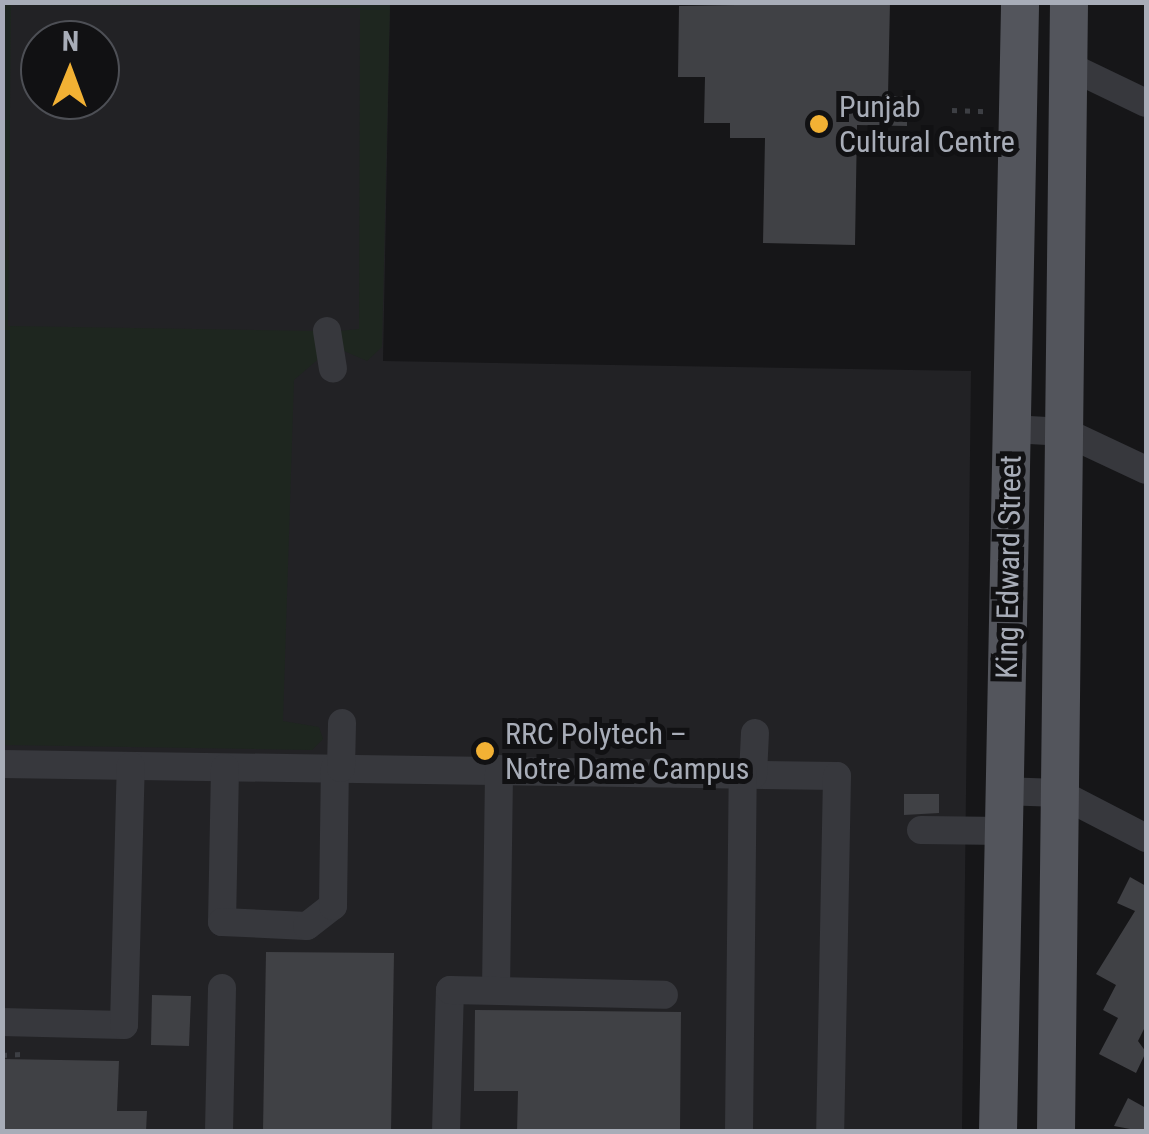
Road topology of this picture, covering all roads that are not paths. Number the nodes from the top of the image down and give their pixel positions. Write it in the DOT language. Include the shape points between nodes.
graph roads {
  1 [pos="1020,2"];
  2 [pos="1070,2"];
  3 [pos="1068,66"];
  4 [pos="1146,104"];
  5 [pos="327,331"];
  6 [pos="333,369"];
  7 [pos="1011,430"];
  8 [pos="1065,432"];
  9 [pos="1146,470"];
  10 [pos="342,724"];
  11 [pos="755,733"];
  12 [pos="2,764"];
  13 [pos="130,766"];
  14 [pos="226,768"];
  15 [pos="338,768"];
  16 [pos="500,769"];
  17 [pos="748,774"];
  18 [pos="1005,791"];
  19 [pos="1059,792"];
  20 [pos="921,830"];
  21 [pos="1004,831"];
  22 [pos="1146,838"];
  23 [pos="222,988"];
  24 [pos="496,989"];
  25 [pos="664,995"];
  26 [pos="2,1022"];
  27 [pos="218,1132"];
  28 [pos="446,1132"];
  29 [pos="739,1132"];
  30 [pos="830,1132"];
  31 [pos="998,1132"];
  32 [pos="1056,1132"];
  1 -- 7 [label="main road, King Edward Street"];
  2 -- 3 [label="main road, King Edward Street"];
  3 -- 4 [label="street"];
  3 -- 8 [label="main road, King Edward Street"];
  5 -- 6 [label="street"];
  7 -- 8 [label="street"];
  7 -- 18 [label="main road, King Edward Street"];
  8 -- 9 [label="street"];
  8 -- 19 [label="main road, King Edward Street"];
  10 -- 15 [label="street"];
  11 -- 17 [label="street"];
  12 -- 13 [label="street"];
  13 -- 14 [label="street"];
  13 -- 26 [label="street" via="124,1026"];
  14 -- 15 [label="street"];
  14 -- 15 [label="street" via="222,922 307,926 333,906"];
  15 -- 16 [label="street"];
  16 -- 17 [label="street"];
  16 -- 24 [label="street"];
  17 -- 29 [label="street"];
  17 -- 30 [label="street" via="837,776"];
  18 -- 19 [label="street"];
  18 -- 21 [label="main road, King Edward Street"];
  19 -- 22 [label="street"];
  19 -- 32 [label="main road, King Edward Street"];
  20 -- 21 [label="street"];
  21 -- 31 [label="main road, King Edward Street"];
  23 -- 27 [label="street"];
  24 -- 25 [label="street"];
  24 -- 28 [label="street" via="450,990"];
}
